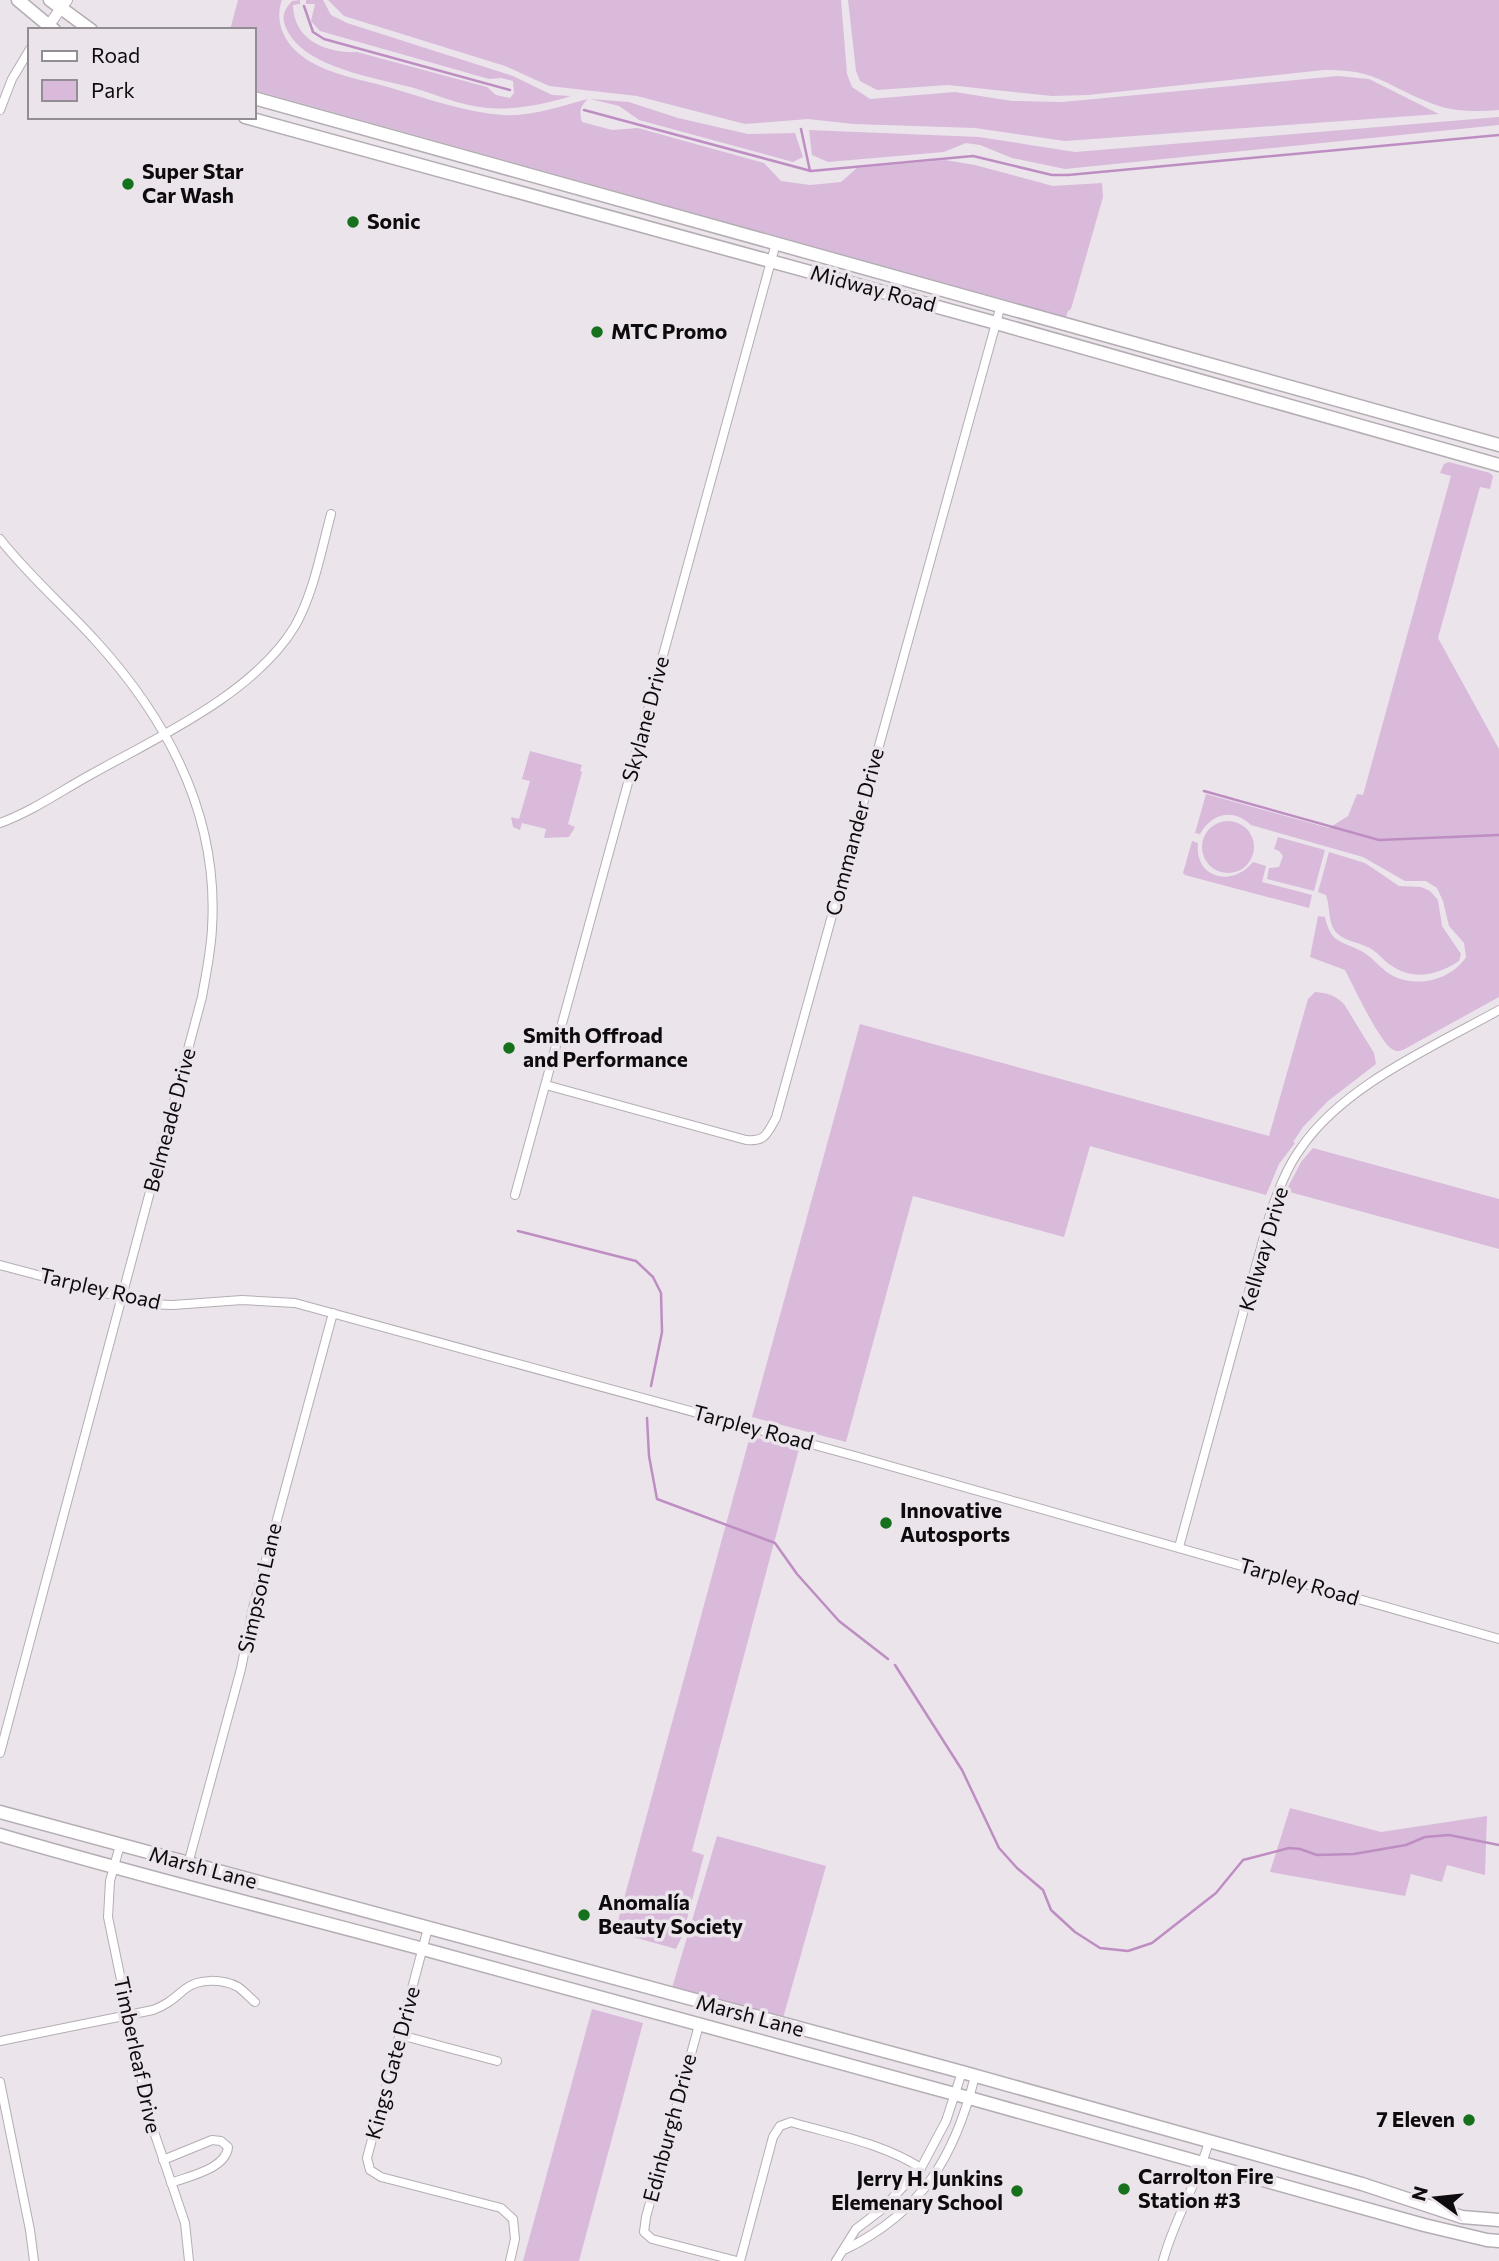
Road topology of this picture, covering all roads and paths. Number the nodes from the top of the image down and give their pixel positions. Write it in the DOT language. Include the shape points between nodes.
graph roads {
  1 [pos="19,0"];
  2 [pos="50,0"];
  3 [pos="64,5"];
  4 [pos="49,28"];
  5 [pos="89,28"];
  6 [pos="28,52"];
  7 [pos="256,99"];
  8 [pos="0,110"];
  9 [pos="252,119"];
  10 [pos="348,124"];
  11 [pos="343,144"];
  12 [pos="442,150"];
  13 [pos="436,170"];
  14 [pos="578,188"];
  15 [pos="573,207"];
  16 [pos="776,243"];
  17 [pos="771,261"];
  18 [pos="1001,305"];
  19 [pos="996,323"];
  20 [pos="1309,391"];
  21 [pos="1303,410"];
  22 [pos="1499,444"];
  23 [pos="1499,465"];
  24 [pos="331,514"];
  25 [pos="0,539"];
  26 [pos="165,733"];
  27 [pos="0,822"];
  28 [pos="1499,1010"];
  29 [pos="546,1085"];
  30 [pos="515,1195"];
  31 [pos="0,1265"];
  32 [pos="121,1299"];
  33 [pos="332,1313"];
  34 [pos="1179,1547"];
  35 [pos="1499,1639"];
  36 [pos="0,1753"];
  37 [pos="0,1812"];
  38 [pos="0,1835"];
  39 [pos="120,1845"];
  40 [pos="188,1864"];
  41 [pos="113,1868"];
  42 [pos="428,1928"];
  43 [pos="424,1949"];
  44 [pos="255,2002"];
  45 [pos="128,2014"];
  46 [pos="699,2025"];
  47 [pos="400,2035"];
  48 [pos="0,2041"];
  49 [pos="497,2061"];
  50 [pos="962,2072"];
  51 [pos="975,2076"];
  52 [pos="0,2082"];
  53 [pos="955,2093"];
  54 [pos="970,2097"];
  55 [pos="1209,2141"];
  56 [pos="163,2160"];
  57 [pos="1204,2162"];
  58 [pos="921,2168"];
  59 [pos="171,2183"];
  60 [pos="1499,2221"];
  61 [pos="1499,2241"];
  62 [pos="846,2249"];
  63 [pos="34,2261"];
  64 [pos="189,2261"];
  65 [pos="510,2261"];
  66 [pos="738,2261"];
  67 [pos="836,2261"];
  68 [pos="1163,2261"];
  1 -- 4 [label="main road"];
  2 -- 3 [label="main road"];
  3 -- 4 [label="street"];
  3 -- 5 [label="main road"];
  6 -- 8 [label="street"];
  7 -- 10 [label="main road, Midway Road"];
  9 -- 11 [label="main road, Midway Road"];
  10 -- 11 [label="main road"];
  10 -- 12 [label="main road, Midway Road"];
  11 -- 13 [label="main road, Midway Road"];
  12 -- 13 [label="main road"];
  12 -- 14 [label="main road, Midway Road"];
  13 -- 15 [label="main road, Midway Road"];
  14 -- 15 [label="main road"];
  14 -- 16 [label="main road, Midway Road"];
  15 -- 17 [label="main road, Midway Road"];
  16 -- 17 [label="street, Skylane Drive"];
  16 -- 18 [label="main road, Midway Road"];
  17 -- 19 [label="main road, Midway Road"];
  17 -- 29 [label="street, Skylane Drive"];
  18 -- 19 [label="street, Commander Drive"];
  18 -- 20 [label="main road, Midway Road"];
  19 -- 21 [label="main road, Midway Road"];
  19 -- 29 [label="street, Commander Drive" via="776,1118 766,1135 757,1141 746,1140"];
  20 -- 21 [label="main road"];
  20 -- 22 [label="main road, Midway Road"];
  21 -- 23 [label="main road, Midway Road"];
  24 -- 26 [label="street" via="306,601 280,647 254,676"];
  25 -- 26 [label="street, Belmeade Drive" via="96,642"];
  26 -- 27 [label="street"];
  26 -- 32 [label="street, Belmeade Drive" via="187,779 205,838 212,929 202,997"];
  28 -- 34 [label="street, Kellway Drive" via="1361,1088 1300,1148 1271,1211"];
  29 -- 30 [label="street, Skylane Drive"];
  31 -- 32 [label="street, Tarpley Road"];
  32 -- 33 [label="street, Tarpley Road" via="173,1306 274,1300"];
  32 -- 36 [label="street, Belmeade Drive"];
  33 -- 34 [label="street, Tarpley Road"];
  33 -- 40 [label="street, Simpson Lane"];
  34 -- 35 [label="street, Tarpley Road"];
  37 -- 39 [label="main road, Marsh Lane"];
  38 -- 41 [label="main road, Marsh Lane"];
  39 -- 40 [label="main road, Marsh Lane"];
  39 -- 41 [label="street, Timberleaf Drive"];
  40 -- 42 [label="main road, Marsh Lane"];
  41 -- 43 [label="main road, Marsh Lane"];
  41 -- 45 [label="street, Timberleaf Drive" via="108,1917"];
  42 -- 43 [label="street, Kings Gate Drive"];
  42 -- 50 [label="main road, Marsh Lane"];
  43 -- 46 [label="main road, Marsh Lane"];
  43 -- 47 [label="street, Kings Gate Drive"];
  44 -- 45 [label="street" via="238,1987 205,1981 164,2006"];
  45 -- 48 [label="street"];
  45 -- 56 [label="street, Timberleaf Drive"];
  46 -- 53 [label="main road, Marsh Lane"];
  46 -- 66 [label="street, Edinburgh Drive" via="645,2232 652,2239"];
  47 -- 49 [label="street"];
  47 -- 65 [label="street, Kings Gate Drive" via="366,2158 370,2170 381,2177 501,2208 513,2219"];
  50 -- 51 [label="main road, Marsh Lane"];
  50 -- 53 [label="street"];
  51 -- 54 [label="street"];
  51 -- 55 [label="main road, Marsh Lane"];
  52 -- 63 [label="street"];
  53 -- 54 [label="main road, Marsh Lane"];
  53 -- 58 [label="street"];
  54 -- 57 [label="main road, Marsh Lane"];
  54 -- 62 [label="street" via="952,2147 930,2183 895,2219"];
  55 -- 57 [label="street"];
  55 -- 60 [label="main road, Marsh Lane" via="1462,2217"];
  56 -- 59 [label="street, Timberleaf Drive"];
  56 -- 59 [label="street" via="212,2140 228,2147 221,2162"];
  57 -- 61 [label="main road, Marsh Lane" via="1424,2225"];
  57 -- 68 [label="street"];
  58 -- 62 [label="street" via="856,2229"];
  58 -- 66 [label="street" via="881,2147 791,2122 780,2126"];
  59 -- 64 [label="street, Timberleaf Drive" via="185,2223"];
  62 -- 67 [label="street"];
}
